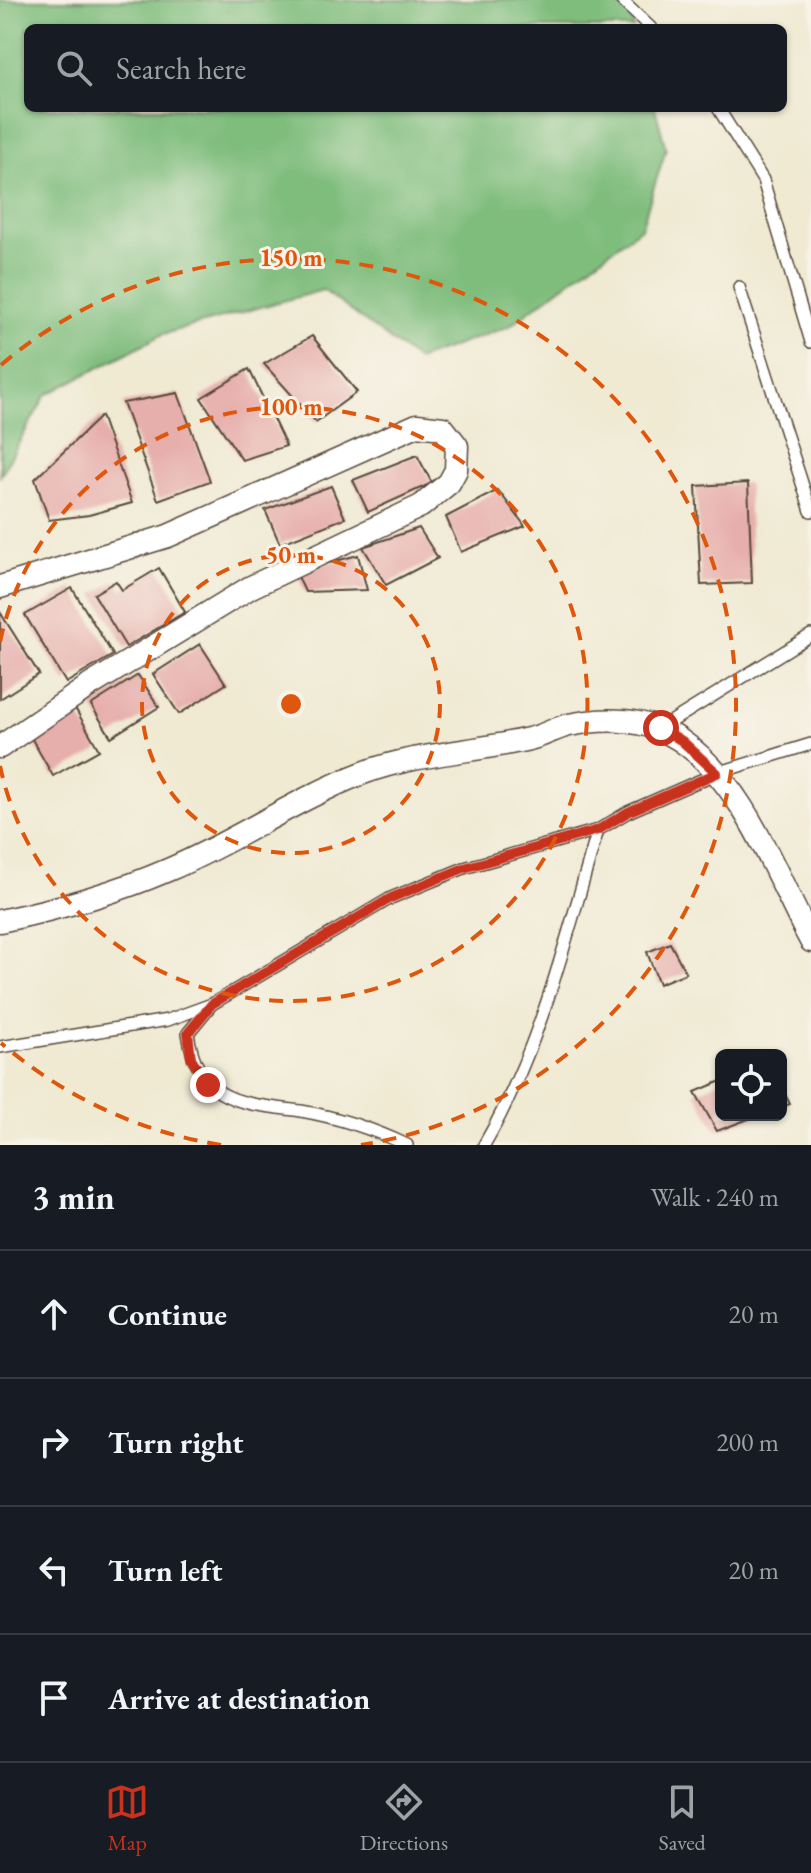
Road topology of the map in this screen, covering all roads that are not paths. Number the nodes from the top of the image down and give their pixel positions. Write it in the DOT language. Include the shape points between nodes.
graph roads {
  1 [pos="621,0"];
  2 [pos="647,24"];
  3 [pos="720,112"];
  4 [pos="739,287"];
  5 [pos="811,342"];
  6 [pos="811,511"];
  7 [pos="0,587"];
  8 [pos="811,635"];
  9 [pos="661,728"];
  10 [pos="811,744"];
  11 [pos="0,747"];
  12 [pos="717,773"];
  13 [pos="598,830"];
  14 [pos="0,921"];
  15 [pos="811,941"];
  16 [pos="212,1004"];
  17 [pos="0,1047"];
  18 [pos="407,1145"];
  19 [pos="484,1145"];
  1 -- 2 [label="lane"];
  3 -- 5 [label="lane" via="763,180"];
  4 -- 6 [label="lane"];
  7 -- 11 [label="street" via="168,536 417,425 443,428 457,446 456,470 449,483 421,506 251,587"];
  8 -- 9 [label="lane"];
  9 -- 12 [label="street"];
  9 -- 14 [label="street" via="633,721 568,725 532,738 393,763 289,806 166,871"];
  10 -- 12 [label="lane"];
  12 -- 13 [label="lane"];
  12 -- 15 [label="street" via="761,842"];
  13 -- 16 [label="lane" via="464,868 391,898"];
  13 -- 19 [label="lane" via="543,1018 512,1097"];
  16 -- 17 [label="lane" via="168,1020"];
  16 -- 18 [label="lane" via="188,1033 191,1058 208,1085 229,1099 264,1109 302,1111"];
}
